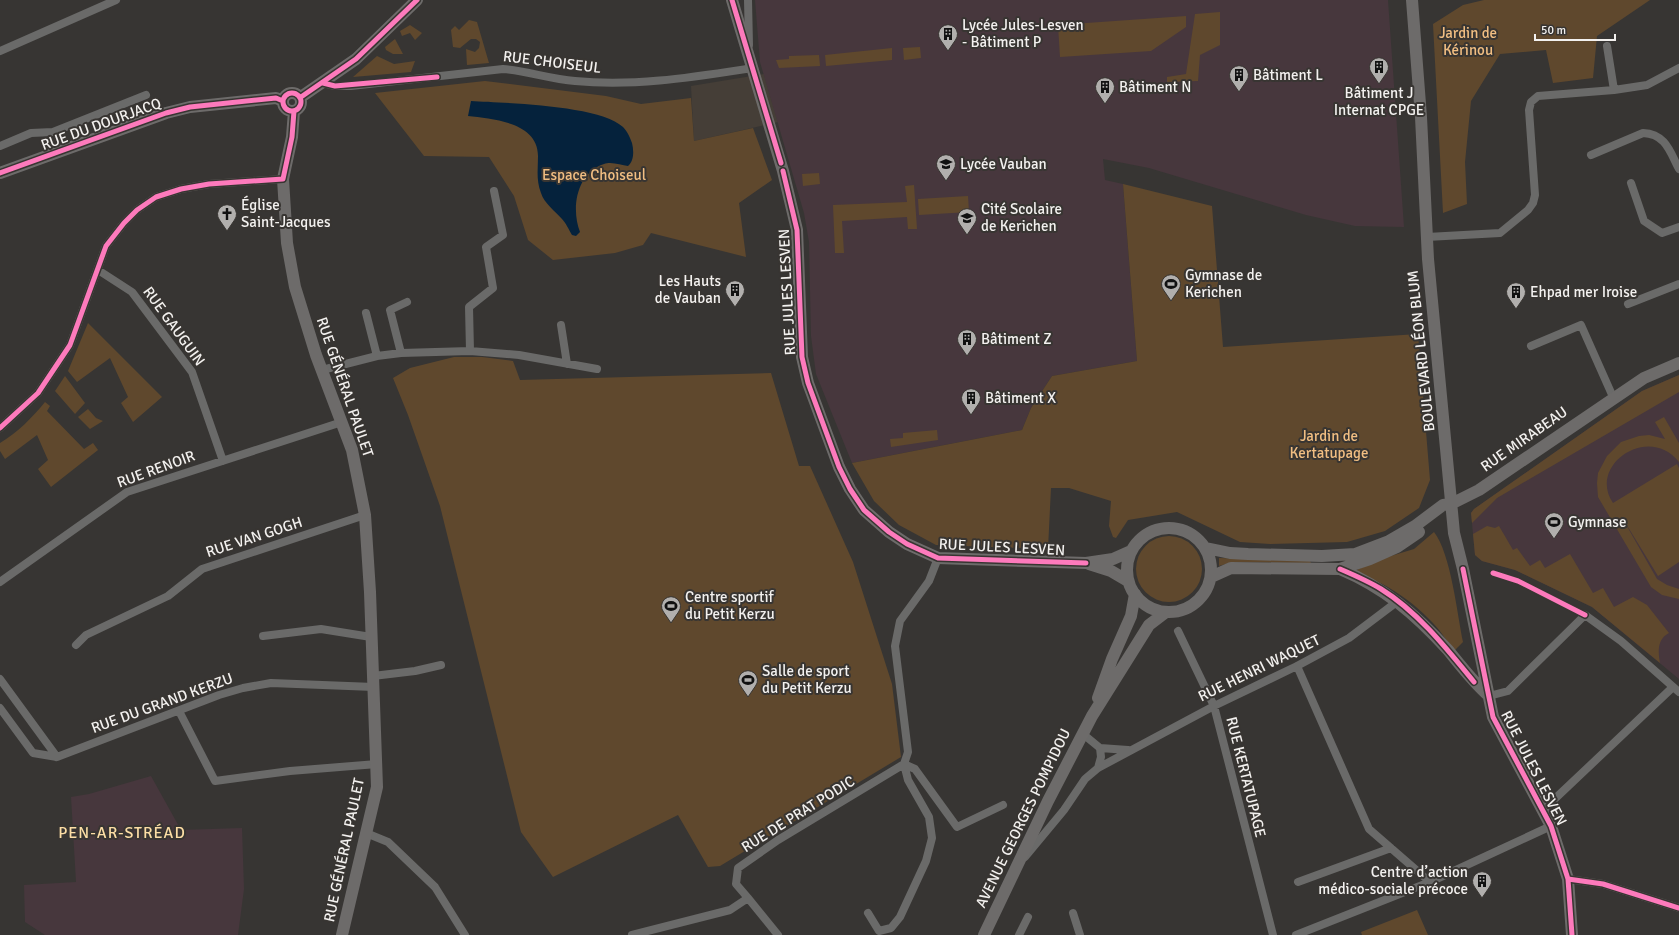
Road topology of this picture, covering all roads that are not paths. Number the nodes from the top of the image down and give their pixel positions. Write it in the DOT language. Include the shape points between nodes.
graph roads {
  1 [pos="116,0"];
  2 [pos="417,0"];
  3 [pos="732,0"];
  4 [pos="748,0"];
  5 [pos="1412,0"];
  6 [pos="1607,46"];
  7 [pos="0,51"];
  8 [pos="749,56"];
  9 [pos="753,68"];
  10 [pos="1679,68"];
  11 [pos="323,83"];
  12 [pos="1614,90"];
  13 [pos="146,95"];
  14 [pos="301,97"];
  15 [pos="283,101"];
  16 [pos="294,111"];
  17 [pos="0,146"];
  18 [pos="1591,155"];
  19 [pos="1679,169"];
  20 [pos="0,174"];
  21 [pos="283,179"];
  22 [pos="1630,183"];
  23 [pos="494,191"];
  24 [pos="1679,227"];
  25 [pos="1427,237"];
  26 [pos="98,270"];
  27 [pos="1679,284"];
  28 [pos="406,302"];
  29 [pos="1628,304"];
  30 [pos="366,313"];
  31 [pos="560,325"];
  32 [pos="1531,346"];
  33 [pos="470,351"];
  34 [pos="401,353"];
  35 [pos="377,356"];
  36 [pos="1679,363"];
  37 [pos="567,364"];
  38 [pos="597,369"];
  39 [pos="322,370"];
  40 [pos="1613,397"];
  41 [pos="342,422"];
  42 [pos="0,428"];
  43 [pos="223,461"];
  44 [pos="1451,504"];
  45 [pos="365,515"];
  46 [pos="1206,548"];
  47 [pos="1131,551"];
  48 [pos="938,558"];
  49 [pos="1086,563"];
  50 [pos="1340,569"];
  51 [pos="1211,578"];
  52 [pos="1128,581"];
  53 [pos="0,582"];
  54 [pos="1135,594"];
  55 [pos="1398,601"];
  56 [pos="1166,612"];
  57 [pos="1178,631"];
  58 [pos="263,636"];
  59 [pos="371,637"];
  60 [pos="76,646"];
  61 [pos="441,665"];
  62 [pos="1297,666"];
  63 [pos="0,678"];
  64 [pos="374,681"];
  65 [pos="1676,690"];
  66 [pos="1489,696"];
  67 [pos="1214,706"];
  68 [pos="0,708"];
  69 [pos="179,711"];
  70 [pos="1092,716"];
  71 [pos="1083,734"];
  72 [pos="1100,748"];
  73 [pos="1128,750"];
  74 [pos="57,757"];
  75 [pos="377,764"];
  76 [pos="904,764"];
  77 [pos="1098,768"];
  78 [pos="1003,805"];
  79 [pos="1543,810"];
  80 [pos="1551,826"];
  81 [pos="366,833"];
  82 [pos="1391,848"];
  83 [pos="1015,869"];
  84 [pos="1568,879"];
  85 [pos="1298,882"];
  86 [pos="1430,882"];
  87 [pos="748,898"];
  88 [pos="1679,908"];
  89 [pos="868,913"];
  90 [pos="1073,913"];
  91 [pos="1028,917"];
  92 [pos="342,935"];
  93 [pos="465,935"];
  94 [pos="632,935"];
  95 [pos="778,935"];
  96 [pos="984,935"];
  97 [pos="1019,935"];
  98 [pos="1080,935"];
  99 [pos="1273,935"];
  100 [pos="1296,935"];
  101 [pos="1572,935"];
  1 -- 7 [label="street"];
  2 -- 11 [label="main road" via="356,59"];
  3 -- 8 [label="main road, RUE JULES LESVEN"];
  4 -- 8 [label="street, RUE JULES LESVEN"];
  5 -- 25 [label="main road, BOULEVARD LÉON BLUM"];
  6 -- 12 [label="street"];
  8 -- 9 [label="main road, RUE JULES LESVEN"];
  9 -- 11 [label="street, RUE CHOISEUL" via="681,79 618,83 574,81 503,69 335,86"];
  9 -- 48 [label="main road, RUE JULES LESVEN" via="785,177 797,230 802,357 808,383 839,467 864,510 877,523 908,544"];
  10 -- 12 [label="street" via="1647,85"];
  11 -- 14 [label="main road"];
  12 -- 25 [label="street" via="1538,96 1529,110 1535,195 1528,210 1500,233"];
  13 -- 17 [label="street, RUE DU DOURJACQ" via="53,132 31,133"];
  14 -- 15 [label="main road" via="291,93 284,97"];
  14 -- 16 [label="main road" via="301,106"];
  15 -- 16 [label="main road" via="288,110"];
  15 -- 20 [label="main road, RUE DU DOURJACQ" via="276,98 190,107 166,113"];
  16 -- 21 [label="main road, RUE GÉNÉRAL PAULET" via="292,137"];
  18 -- 19 [label="street" via="1644,133 1653,133 1663,139"];
  21 -- 26 [label="street" via="209,184 156,197 124,223 106,246"];
  21 -- 39 [label="main road, RUE GÉNÉRAL PAULET" via="287,244 295,287"];
  22 -- 24 [label="street" via="1644,221 1662,233"];
  23 -- 33 [label="street" via="503,235 486,247 493,288 469,307"];
  25 -- 44 [label="main road, BOULEVARD LÉON BLUM"];
  26 -- 42 [label="street" via="70,346 38,393"];
  26 -- 43 [label="street, RUE GAUGUIN" via="132,292 192,372"];
  27 -- 29 [label="street"];
  28 -- 34 [label="street" via="390,310"];
  30 -- 35 [label="street"];
  31 -- 37 [label="street"];
  32 -- 40 [label="street" via="1581,325"];
  33 -- 34 [label="street"];
  33 -- 37 [label="street" via="519,355"];
  34 -- 35 [label="street"];
  35 -- 39 [label="street"];
  36 -- 40 [label="main road, RUE MIRABEAU" via="1644,378"];
  37 -- 38 [label="street"];
  39 -- 41 [label="main road, RUE GÉNÉRAL PAULET"];
  40 -- 44 [label="main road, RUE MIRABEAU" via="1479,490"];
  41 -- 43 [label="street, RUE RENOIR"];
  41 -- 45 [label="main road, RUE GÉNÉRAL PAULET" via="352,450"];
  43 -- 53 [label="street, RUE RENOIR" via="127,492"];
  44 -- 46 [label="main road" via="1443,505 1389,541 1355,554 1248,554"];
  44 -- 50 [label="main road, RUE JULES LESVEN" via="1442,514 1397,547"];
  44 -- 66 [label="main road, BOULEVARD LÉON BLUM" via="1454,533 1464,569"];
  45 -- 59 [label="main road, RUE GÉNÉRAL PAULET"];
  45 -- 60 [label="street, RUE VAN GOGH" via="202,569 168,596 86,635"];
  46 -- 47 [label="main road" via="1189,532 1179,528 1167,528 1146,534"];
  46 -- 51 [label="main road" via="1210,557"];
  47 -- 49 [label="main road, RUE JULES LESVEN" via="1113,558"];
  47 -- 52 [label="main road" via="1127,566"];
  48 -- 49 [label="main road, RUE JULES LESVEN"];
  48 -- 76 [label="street" via="929,580 900,620 895,646 908,752"];
  49 -- 52 [label="main road, RUE JULES LESVEN" via="1111,571"];
  50 -- 51 [label="main road, RUE JULES LESVEN" via="1231,568"];
  50 -- 55 [label="main road, RUE JULES LESVEN" via="1376,586"];
  51 -- 56 [label="main road" via="1208,587 1195,603 1176,612"];
  52 -- 54 [label="main road"];
  54 -- 56 [label="main road" via="1148,607"];
  54 -- 70 [label="main road, AVENUE GEORGES POMPIDOU" via="1131,616 1112,659"];
  55 -- 62 [label="street, RUE HENRI WAQUET" via="1349,638"];
  55 -- 66 [label="main road, RUE JULES LESVEN" via="1448,650"];
  56 -- 70 [label="main road, AVENUE GEORGES POMPIDOU" via="1149,625"];
  57 -- 67 [label="street, RUE KERTATUPAGE"];
  58 -- 59 [label="street" via="321,629"];
  59 -- 64 [label="main road, RUE GÉNÉRAL PAULET"];
  61 -- 64 [label="street"];
  62 -- 67 [label="street, RUE HENRI WAQUET"];
  62 -- 82 [label="street" via="1369,830"];
  63 -- 74 [label="street"];
  64 -- 69 [label="street, RUE DU GRAND KERZU" via="271,683 225,693"];
  64 -- 75 [label="main road, RUE GÉNÉRAL PAULET"];
  65 -- 66 [label="street" via="1621,641 1586,615 1508,691"];
  65 -- 79 [label="street"];
  66 -- 79 [label="main road, RUE JULES LESVEN" via="1497,727"];
  67 -- 73 [label="street, RUE HENRI WAQUET"];
  67 -- 99 [label="street, RUE KERTATUPAGE"];
  68 -- 74 [label="street" via="33,752"];
  69 -- 74 [label="street, RUE DU GRAND KERZU"];
  69 -- 75 [label="street" via="215,781 290,771"];
  70 -- 71 [label="main road, AVENUE GEORGES POMPIDOU"];
  71 -- 72 [label="street"];
  71 -- 83 [label="main road, AVENUE GEORGES POMPIDOU"];
  72 -- 73 [label="street"];
  72 -- 77 [label="street"];
  73 -- 77 [label="street, RUE HENRI WAQUET"];
  75 -- 81 [label="main road, RUE GÉNÉRAL PAULET" via="377,787"];
  76 -- 78 [label="street" via="915,769 957,827"];
  76 -- 87 [label="street, RUE DE PRAT PODIC" via="778,840 738,868 736,884"];
  76 -- 89 [label="street" via="908,780 929,817 932,838 900,917 891,928 879,931"];
  77 -- 83 [label="street, RUE HENRI WAQUET" via="1085,779 1064,810"];
  79 -- 80 [label="main road, RUE JULES LESVEN"];
  80 -- 84 [label="main road, RUE JULES LESVEN"];
  80 -- 86 [label="street"];
  81 -- 92 [label="main road, RUE GÉNÉRAL PAULET"];
  81 -- 93 [label="street" via="388,842 435,887"];
  82 -- 85 [label="street"];
  82 -- 86 [label="street"];
  83 -- 96 [label="main road, AVENUE GEORGES POMPIDOU"];
  84 -- 88 [label="street" via="1603,884"];
  84 -- 101 [label="main road, RUE JULES LESVEN"];
  86 -- 100 [label="street"];
  87 -- 94 [label="street" via="730,910"];
  87 -- 95 [label="street"];
  90 -- 98 [label="street"];
  91 -- 97 [label="street"];
}
